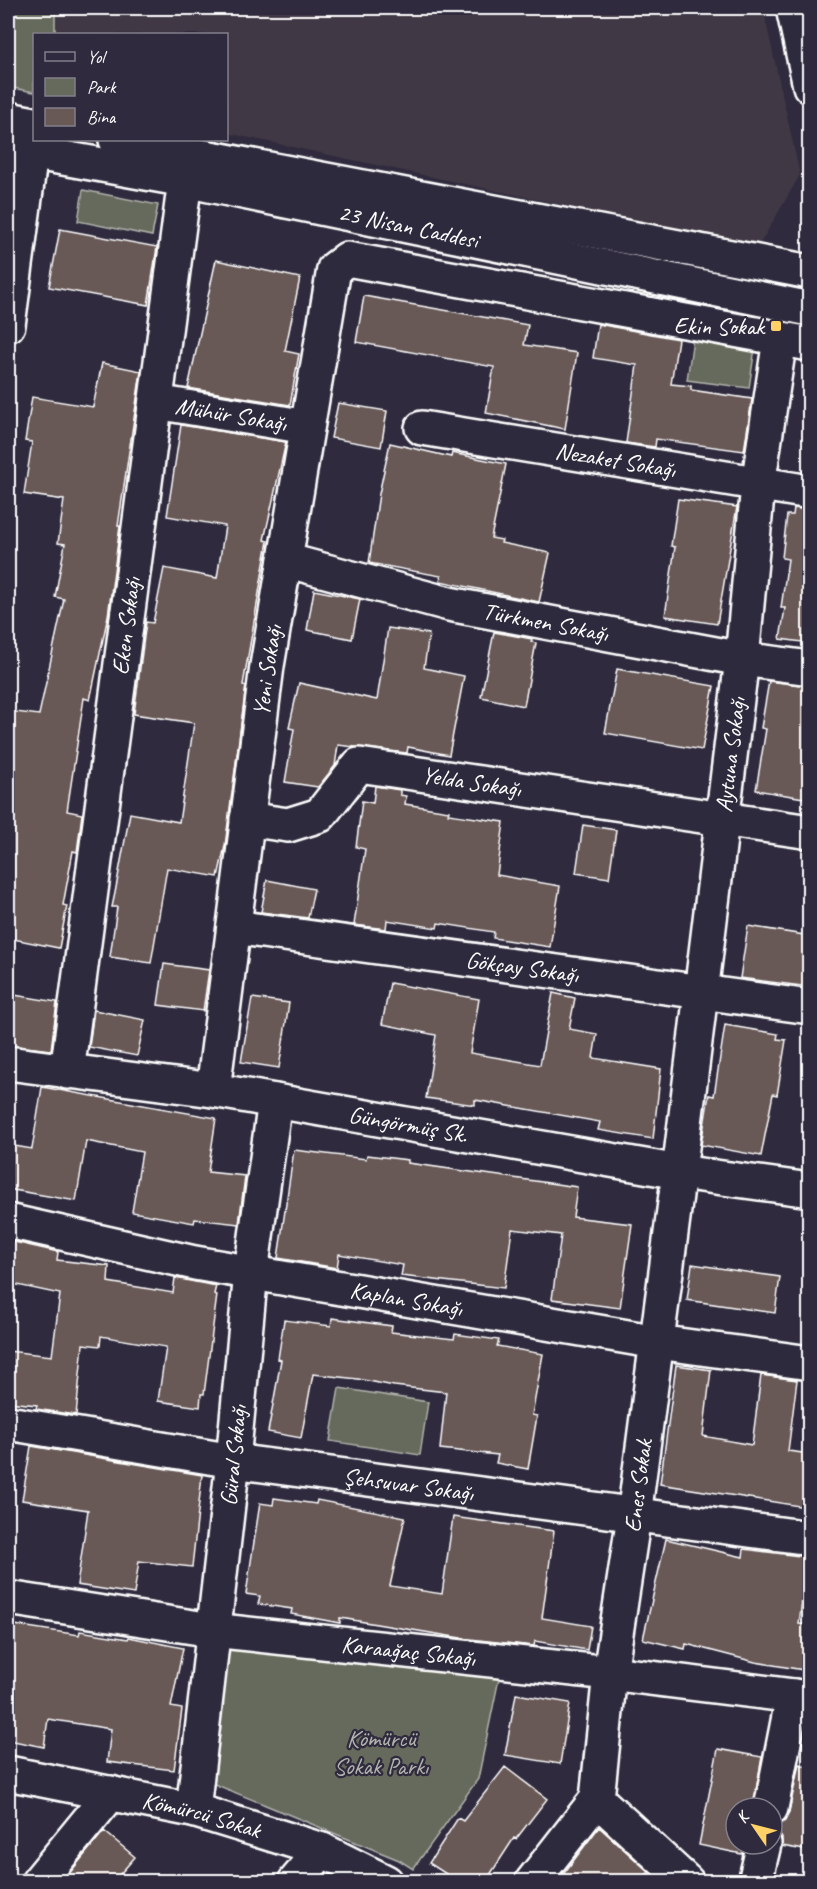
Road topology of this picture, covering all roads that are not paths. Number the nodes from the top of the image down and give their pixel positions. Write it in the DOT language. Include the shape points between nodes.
graph roads {
  1 [pos="793,8"];
  2 [pos="810,86"];
  3 [pos="8,119"];
  4 [pos="121,141"];
  5 [pos="24,142"];
  6 [pos="185,180"];
  7 [pos="810,272"];
  8 [pos="810,309"];
  9 [pos="8,325"];
  10 [pos="795,341"];
  11 [pos="156,402"];
  12 [pos="307,427"];
  13 [pos="422,428"];
  14 [pos="758,485"];
  15 [pos="810,492"];
  16 [pos="285,560"];
  17 [pos="742,659"];
  18 [pos="810,668"];
  19 [pos="720,817"];
  20 [pos="247,819"];
  21 [pos="810,832"];
  22 [pos="234,927"];
  23 [pos="700,993"];
  24 [pos="810,1007"];
  25 [pos="8,1063"];
  26 [pos="67,1072"];
  27 [pos="213,1090"];
  28 [pos="275,1101"];
  29 [pos="680,1172"];
  30 [pos="810,1190"];
  31 [pos="8,1221"];
  32 [pos="251,1272"];
  33 [pos="657,1342"];
  34 [pos="810,1363"];
  35 [pos="8,1423"];
  36 [pos="233,1461"];
  37 [pos="634,1516"];
  38 [pos="810,1538"];
  39 [pos="8,1598"];
  40 [pos="212,1629"];
  41 [pos="610,1673"];
  42 [pos="801,1697"];
  43 [pos="8,1773"];
  44 [pos="111,1793"];
  45 [pos="774,1796"];
  46 [pos="597,1799"];
  47 [pos="193,1810"];
  48 [pos="322,1850"];
  49 [pos="761,1856"];
  50 [pos="38,1881"];
  51 [pos="295,1881"];
  52 [pos="386,1881"];
  53 [pos="532,1881"];
  54 [pos="687,1881"];
  55 [pos="755,1881"];
  1 -- 2 [label="street"];
  3 -- 5 [label="street, 23 Nisan Caddesi"];
  4 -- 7 [label="street, 23 Nisan Caddesi"];
  5 -- 6 [label="street, 23 Nisan Caddesi"];
  5 -- 9 [label="street"];
  6 -- 8 [label="street, 23 Nisan Caddesi"];
  6 -- 11 [label="street, Eken Sokağı"];
  10 -- 12 [label="street, Yeni Sokağı" via="347,259 334,269"];
  10 -- 14 [label="street, Aytuna Sokağı"];
  11 -- 12 [label="street, Mühür Sokağı"];
  11 -- 26 [label="street, Eken Sokağı"];
  12 -- 16 [label="street, Yeni Sokağı"];
  13 -- 14 [label="street, Nezaket Sokağı"];
  14 -- 15 [label="street, Nezaket Sokağı"];
  14 -- 17 [label="street, Aytuna Sokağı"];
  16 -- 17 [label="street, Türkmen Sokağı" via="449,604"];
  16 -- 20 [label="street, Yeni Sokağı"];
  17 -- 18 [label="street, Türkmen Sokağı"];
  17 -- 19 [label="street, Aytuna Sokağı"];
  19 -- 20 [label="street, Yelda Sokağı" via="358,765 320,815 288,825"];
  19 -- 21 [label="street"];
  19 -- 23 [label="street, Aytuna Sokağı"];
  20 -- 22 [label="street, Yeni Sokağı"];
  22 -- 23 [label="street, Gökçay Sokağı"];
  22 -- 27 [label="street, Yeni Sokağı"];
  23 -- 24 [label="street, Gökçay Sokağı"];
  23 -- 29 [label="street, Aytuna Sokağı"];
  25 -- 26 [label="street, Güngörmüş Sk."];
  26 -- 27 [label="street, Güngörmüş Sk."];
  27 -- 28 [label="street, Güngörmüş Sk."];
  28 -- 29 [label="street, Güngörmüş Sk."];
  28 -- 32 [label="street, Güral Sokağı"];
  29 -- 30 [label="street, Güngörmüş Sk."];
  29 -- 33 [label="street, Enes Sokak"];
  31 -- 32 [label="street, Kaplan Sokağı"];
  32 -- 33 [label="street, Kaplan Sokağı"];
  32 -- 36 [label="street, Güral Sokağı"];
  33 -- 34 [label="street, Kaplan Sokağı"];
  33 -- 37 [label="street, Enes Sokak"];
  35 -- 36 [label="street, Şehsuvar Sokağı"];
  36 -- 37 [label="street, Şehsuvar Sokağı"];
  36 -- 40 [label="street, Güral Sokağı"];
  37 -- 38 [label="street, Şehsuvar Sokağı"];
  37 -- 41 [label="street, Enes Sokak"];
  39 -- 40 [label="street, Karaağaç Sokağı"];
  40 -- 41 [label="street, Karaağaç Sokağı"];
  40 -- 47 [label="street, Güral Sokağı"];
  41 -- 42 [label="street, Karaağaç Sokağı"];
  41 -- 46 [label="street, Enes Sokak"];
  42 -- 45 [label="street"];
  43 -- 44 [label="street, Kömürcü Sokak"];
  44 -- 47 [label="street, Kömürcü Sokak"];
  44 -- 50 [label="street"];
  46 -- 53 [label="street"];
  46 -- 54 [label="street"];
  47 -- 48 [label="street, Kömürcü Sokak"];
  48 -- 51 [label="street"];
  48 -- 52 [label="street, Kömürcü Sokak"];
  49 -- 55 [label="street"];
}
